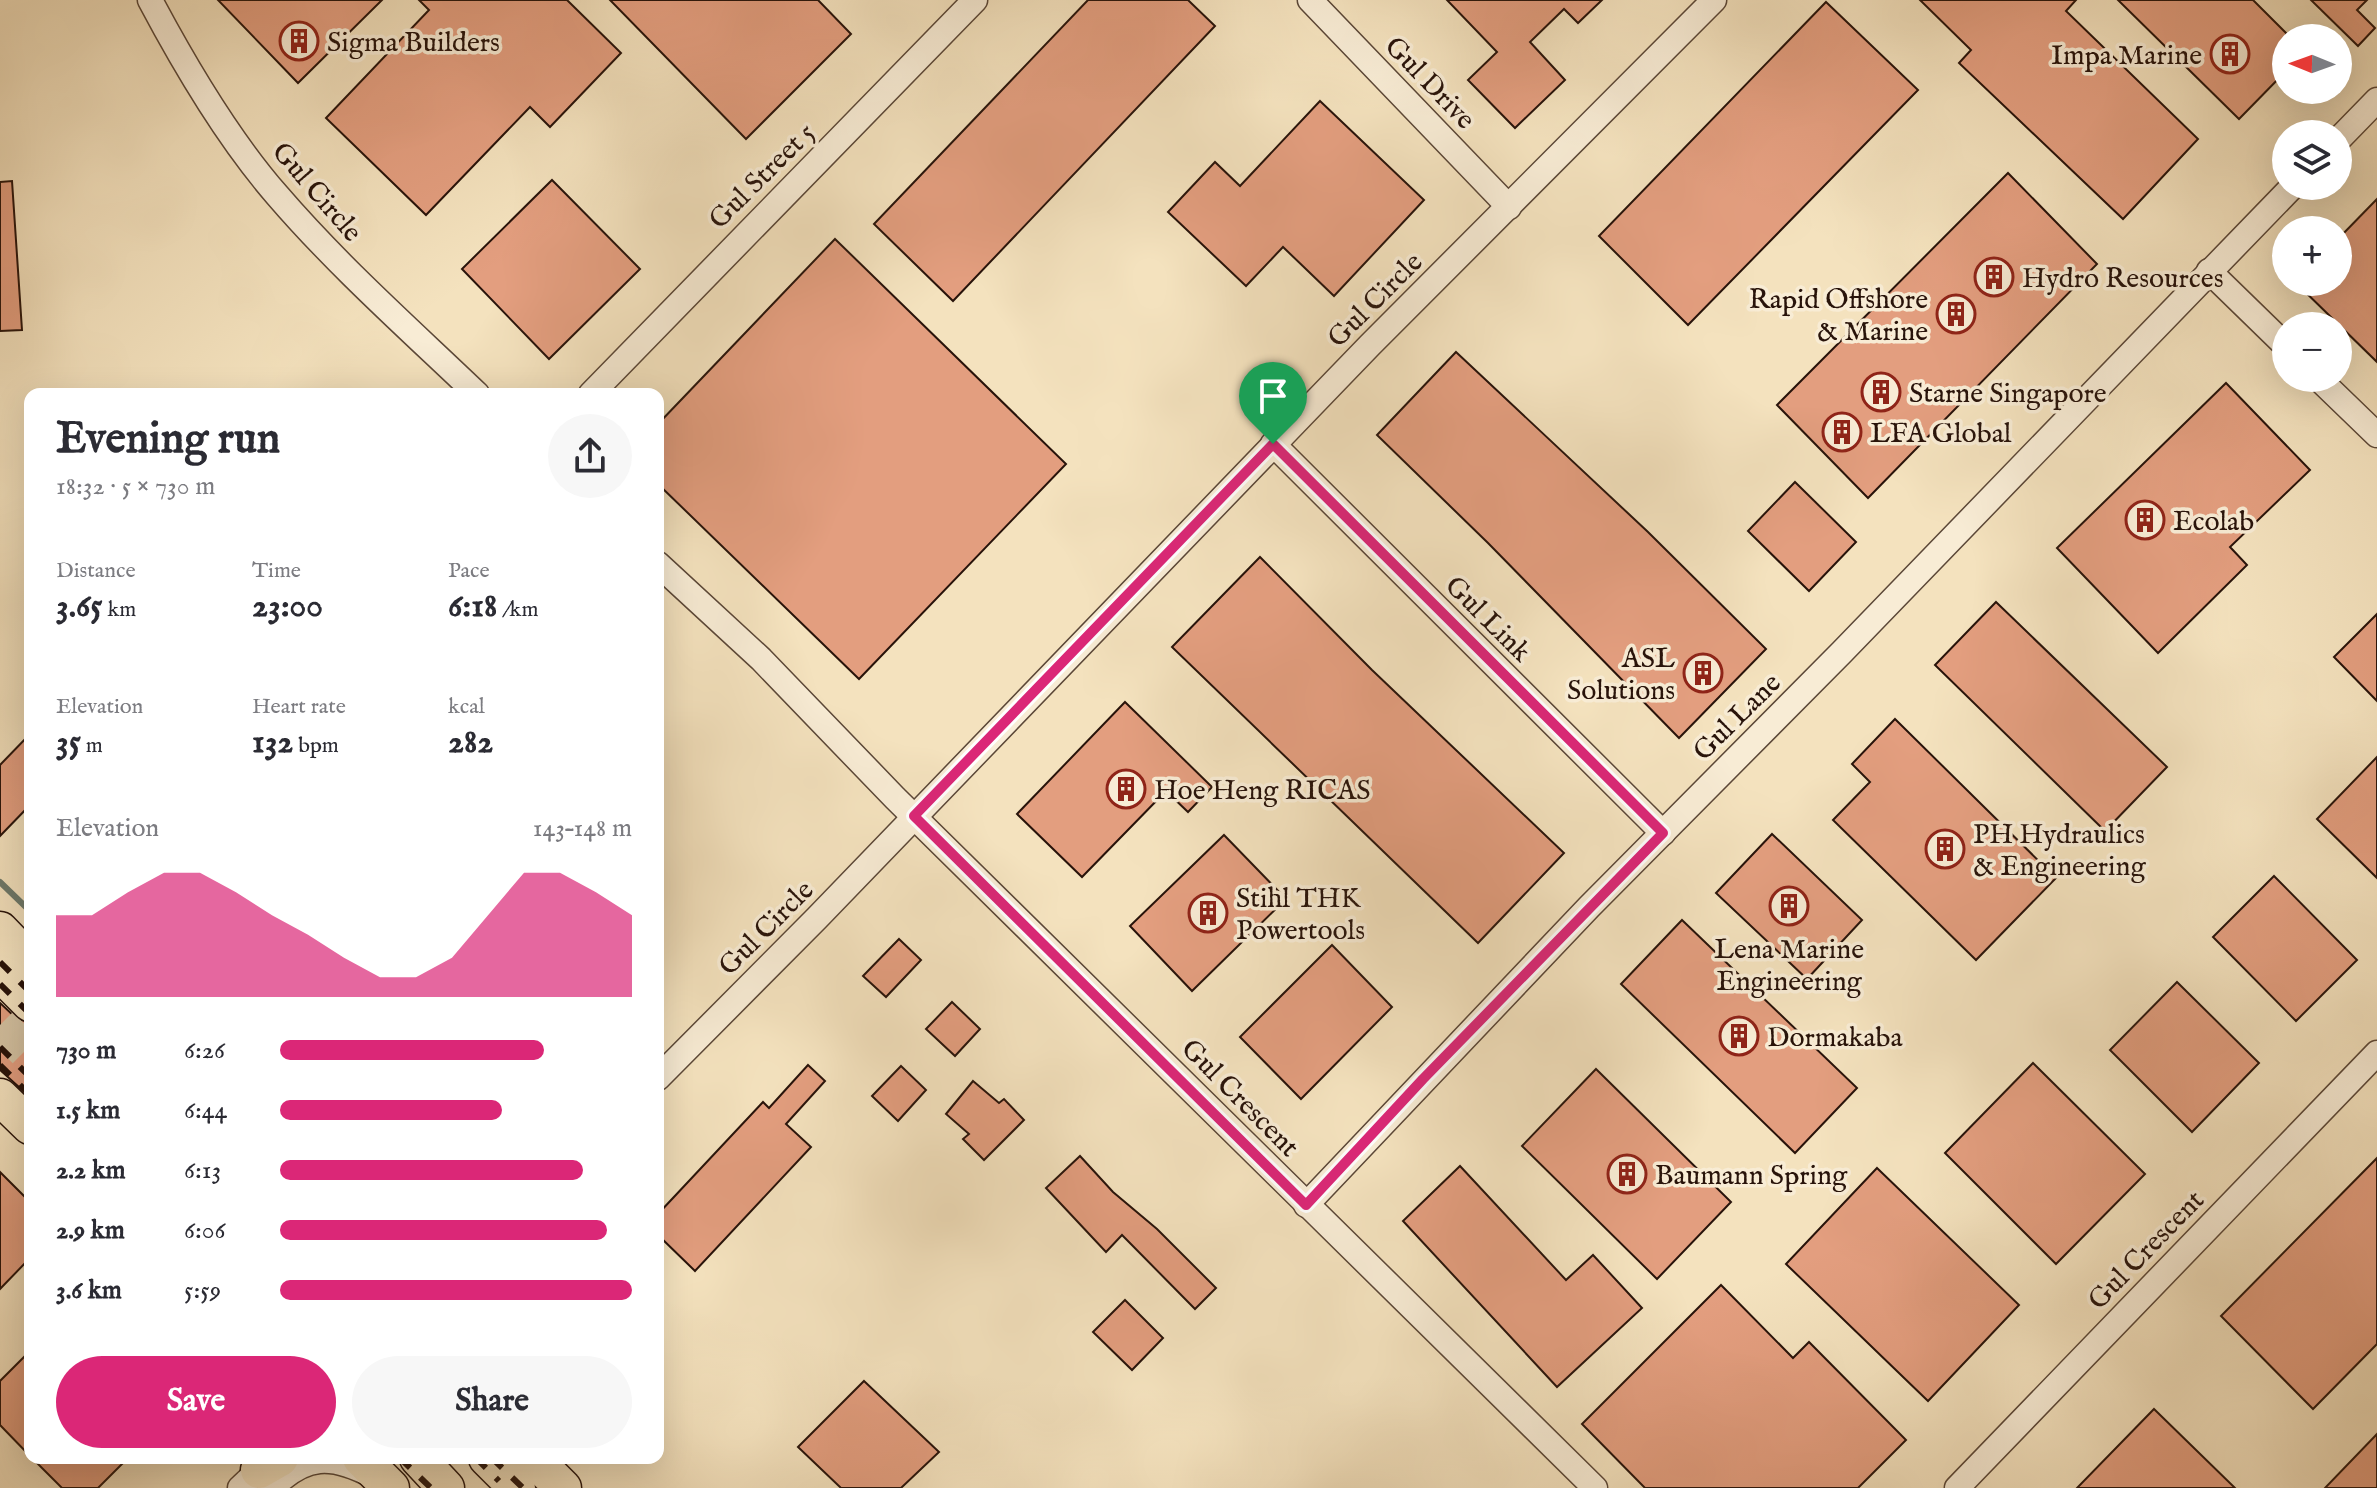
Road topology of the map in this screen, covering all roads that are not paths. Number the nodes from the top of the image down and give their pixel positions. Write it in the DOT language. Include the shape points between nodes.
graph roads {
  1 [pos="150,0"];
  2 [pos="975,0"];
  3 [pos="1310,0"];
  4 [pos="1714,0"];
  5 [pos="2377,100"];
  6 [pos="2352,126"];
  7 [pos="2279,200"];
  8 [pos="1509,207"];
  9 [pos="2209,271"];
  10 [pos="2272,332"];
  11 [pos="471,388"];
  12 [pos="597,388"];
  13 [pos="2332,392"];
  14 [pos="2377,435"];
  15 [pos="1273,444"];
  16 [pos="664,570"];
  17 [pos="914,816"];
  18 [pos="1663,833"];
  19 [pos="0,930"];
  20 [pos="24,955"];
  21 [pos="0,973"];
  22 [pos="24,997"];
  23 [pos="2377,1053"];
  24 [pos="664,1072"];
  25 [pos="0,1097"];
  26 [pos="24,1120"];
  27 [pos="1306,1205"];
  28 [pos="304,1464"];
  29 [pos="347,1464"];
  30 [pos="424,1464"];
  31 [pos="493,1464"];
  32 [pos="539,1464"];
  33 [pos="264,1472"];
  34 [pos="379,1476"];
  35 [pos="446,1488"];
  36 [pos="517,1488"];
  37 [pos="563,1488"];
  38 [pos="1595,1488"];
  39 [pos="1957,1488"];
  1 -- 11 [label="street, Gul Circle" via="183,59 274,193"];
  2 -- 12 [label="street, Gul Street 5"];
  3 -- 8 [label="street, Gul Drive"];
  4 -- 8 [label="street, Gul Circle"];
  5 -- 6 [label="street"];
  7 -- 9 [label="street, Gul Lane"];
  8 -- 15 [label="street, Gul Circle"];
  9 -- 10 [label="street"];
  9 -- 18 [label="street, Gul Lane"];
  13 -- 14 [label="street"];
  15 -- 17 [label="street, Gul Circle"];
  15 -- 18 [label="street, Gul Link"];
  16 -- 17 [label="street" via="761,659"];
  17 -- 24 [label="street, Gul Circle"];
  17 -- 27 [label="street, Gul Crescent"];
  18 -- 27 [label="street, Gul Lane"];
  19 -- 20 [label="main road"];
  21 -- 22 [label="main road"];
  23 -- 39 [label="street, Gul Crescent"];
  25 -- 26 [label="main road"];
  27 -- 38 [label="street, Gul Crescent"];
  28 -- 33 [label="street"];
  29 -- 34 [label="street"];
  30 -- 35 [label="main road"];
  31 -- 36 [label="main road"];
  32 -- 37 [label="main road"];
}
